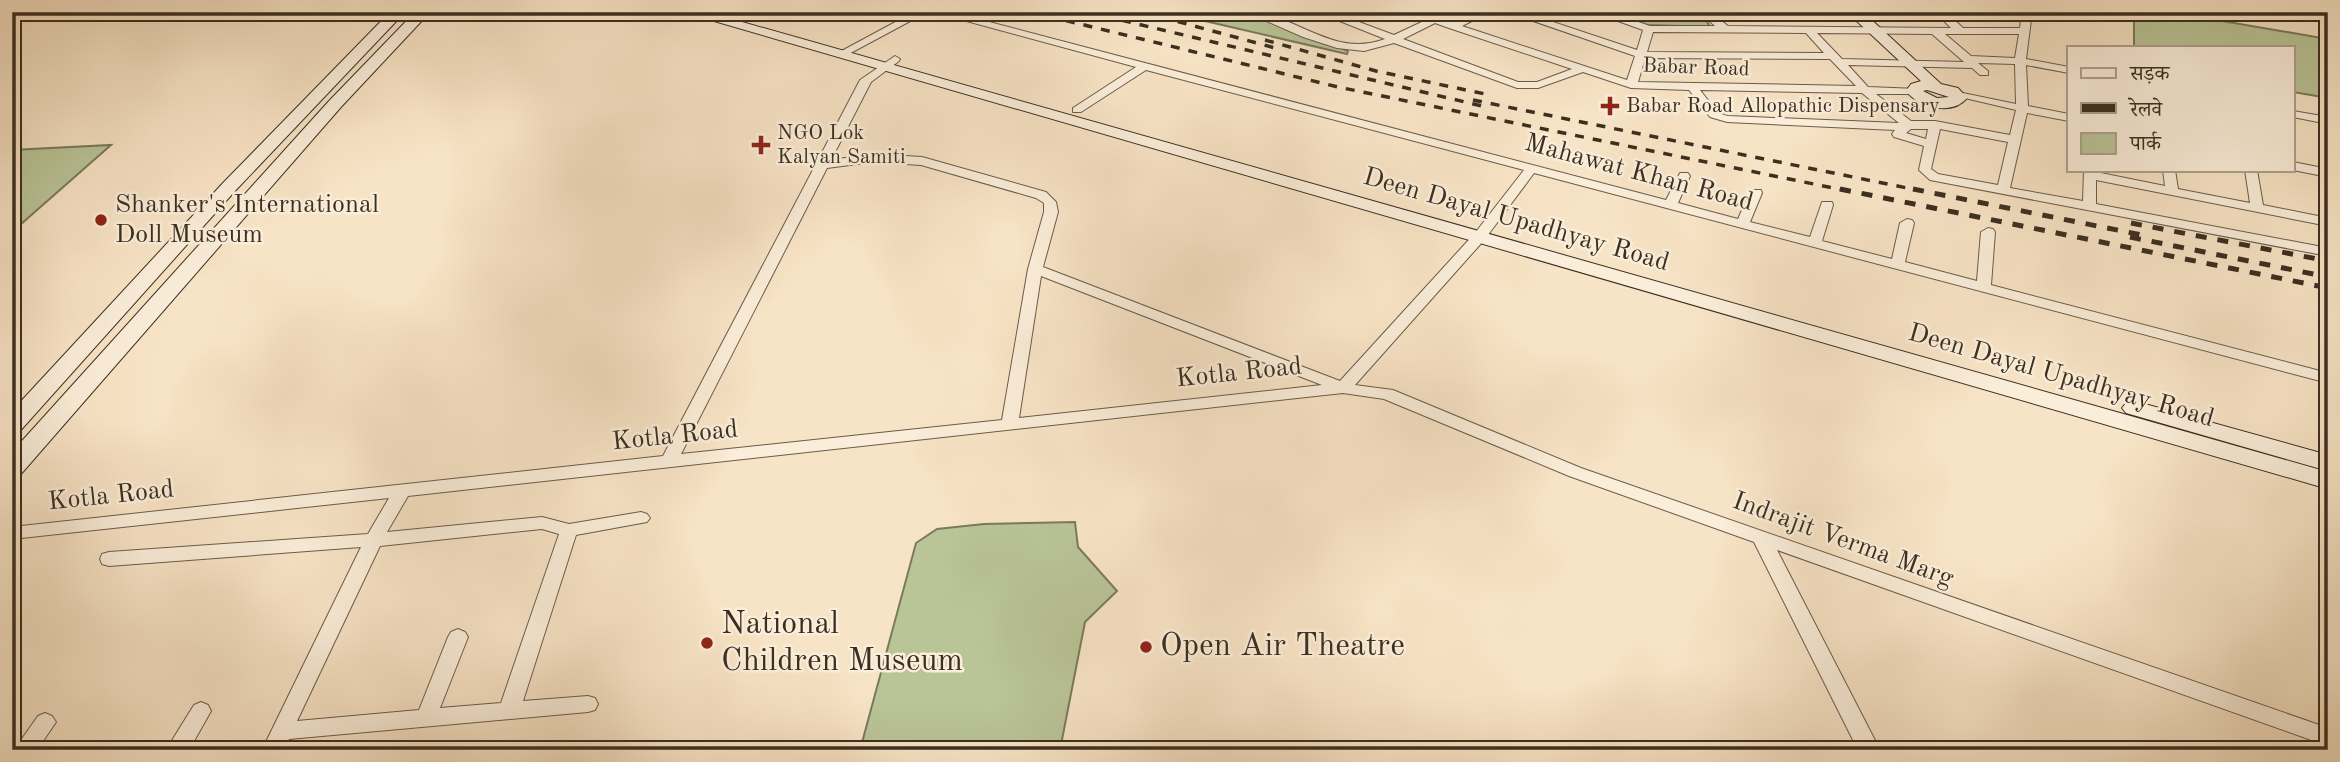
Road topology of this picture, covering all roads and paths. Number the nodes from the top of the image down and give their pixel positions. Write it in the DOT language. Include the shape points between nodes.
graph roads {
  1 [pos="422,12"];
  2 [pos="690,12"];
  3 [pos="726,12"];
  4 [pos="922,12"];
  5 [pos="938,12"];
  6 [pos="1251,12"];
  7 [pos="1322,12"];
  8 [pos="1411,12"];
  9 [pos="1484,12"];
  10 [pos="1512,12"];
  11 [pos="1598,12"];
  12 [pos="1704,12"];
  13 [pos="1854,12"];
  14 [pos="1940,12"];
  15 [pos="2027,12"];
  16 [pos="392,15"];
  17 [pos="1434,20"];
  18 [pos="1452,26"];
  19 [pos="1871,28"];
  20 [pos="1649,29"];
  21 [pos="1725,29"];
  22 [pos="1808,29"];
  23 [pos="1933,29"];
  24 [pos="1960,30"];
  25 [pos="2024,31"];
  26 [pos="1393,38"];
  27 [pos="847,50"];
  28 [pos="1642,55"];
  29 [pos="1835,59"];
  30 [pos="2020,61"];
  31 [pos="1971,62"];
  32 [pos="887,63"];
  33 [pos="1906,63"];
  34 [pos="1144,66"];
  35 [pos="1582,69"];
  36 [pos="2067,70"];
  37 [pos="1984,73"];
  38 [pos="1631,85"];
  39 [pos="1694,89"];
  40 [pos="1921,89"];
  41 [pos="1865,90"];
  42 [pos="1959,96"];
  43 [pos="2022,108"];
  44 [pos="1077,110"];
  45 [pos="2294,114"];
  46 [pos="2067,118"];
  47 [pos="2328,121"];
  48 [pos="1935,125"];
  49 [pos="1905,126"];
  50 [pos="2013,139"];
  51 [pos="1931,144"];
  52 [pos="820,165"];
  53 [pos="2294,166"];
  54 [pos="1531,169"];
  55 [pos="2090,172"];
  56 [pos="2169,172"];
  57 [pos="2251,172"];
  58 [pos="2328,173"];
  59 [pos="1684,176"];
  60 [pos="2003,189"];
  61 [pos="2172,190"];
  62 [pos="1756,193"];
  63 [pos="1670,205"];
  64 [pos="1827,205"];
  65 [pos="2090,206"];
  66 [pos="2257,208"];
  67 [pos="2328,222"];
  68 [pos="1907,223"];
  69 [pos="1742,224"];
  70 [pos="1484,231"];
  71 [pos="1987,232"];
  72 [pos="1815,243"];
  73 [pos="2328,252"];
  74 [pos="1898,265"];
  75 [pos="1035,269"];
  76 [pos="1984,288"];
  77 [pos="2328,378"];
  78 [pos="1343,388"];
  79 [pos="1010,424"];
  80 [pos="12,426"];
  81 [pos="668,463"];
  82 [pos="2328,463"];
  83 [pos="12,468"];
  84 [pos="2328,481"];
  85 [pos="401,492"];
  86 [pos="641,518"];
  87 [pos="569,530"];
  88 [pos="12,533"];
  89 [pos="1762,539"];
  90 [pos="374,540"];
  91 [pos="109,559"];
  92 [pos="458,637"];
  93 [pos="588,704"];
  94 [pos="201,711"];
  95 [pos="509,711"];
  96 [pos="426,718"];
  97 [pos="45,722"];
  98 [pos="2328,737"];
  99 [pos="278,740"];
  100 [pos="25,750"];
  101 [pos="177,750"];
  102 [pos="1869,750"];
  1 -- 83 [label="main road"];
  2 -- 27 [label="main road, Deen Dayal Upadhyay Road"];
  3 -- 27 [label="main road, Deen Dayal Upadhyay Road"];
  4 -- 27 [label="street"];
  5 -- 34 [label="street, Mahawat Khan Road"];
  6 -- 26 [label="street" via="1351,47 1376,46"];
  7 -- 26 [label="street"];
  8 -- 17 [label="street, Babar Road"];
  9 -- 18 [label="street"];
  10 -- 28 [label="street"];
  11 -- 20 [label="street"];
  12 -- 21 [label="street"];
  13 -- 19 [label="main road"];
  14 -- 24 [label="street"];
  15 -- 25 [label="street"];
  16 -- 80 [label="main road"];
  17 -- 18 [label="street, Babar Road"];
  17 -- 26 [label="street"];
  18 -- 35 [label="street, Babar Road"];
  19 -- 22 [label="street"];
  19 -- 23 [label="street"];
  19 -- 33 [label="main road"];
  20 -- 21 [label="street"];
  20 -- 28 [label="street"];
  21 -- 22 [label="street"];
  22 -- 29 [label="street"];
  23 -- 24 [label="street"];
  23 -- 31 [label="street"];
  24 -- 25 [label="street"];
  25 -- 30 [label="street"];
  26 -- 35 [label="street" via="1517,85 1538,85"];
  27 -- 32 [label="main road, Deen Dayal Upadhyay Road"];
  28 -- 29 [label="street"];
  28 -- 38 [label="street"];
  29 -- 33 [label="street"];
  29 -- 41 [label="street"];
  30 -- 31 [label="street"];
  30 -- 36 [label="street"];
  30 -- 43 [label="street"];
  31 -- 33 [label="street"];
  31 -- 37 [label="street"];
  32 -- 44 [label="main road, Deen Dayal Upadhyay Road"];
  32 -- 52 [label="street" via="866,80"];
  32 -- 70 [label="main road, Deen Dayal Upadhyay Road"];
  33 -- 40 [label="main road" via="1903,65"];
  34 -- 44 [label="street"];
  34 -- 54 [label="street, Mahawat Khan Road"];
  35 -- 38 [label="street, Babar Road"];
  38 -- 39 [label="street, Babar Road"];
  39 -- 41 [label="street, Babar Road"];
  39 -- 49 [label="street" via="1720,118"];
  40 -- 41 [label="street, Babar Road"];
  40 -- 42 [label="main road" via="1938,102 1954,102"];
  41 -- 49 [label="street"];
  42 -- 43 [label="street"];
  43 -- 46 [label="street"];
  43 -- 50 [label="street"];
  44 -- 70 [label="main road, Deen Dayal Upadhyay Road"];
  45 -- 47 [label="street"];
  48 -- 49 [label="street"];
  48 -- 50 [label="street"];
  48 -- 51 [label="street"];
  49 -- 51 [label="street" via="1900,136"];
  50 -- 60 [label="street"];
  51 -- 60 [label="street" via="1927,173"];
  52 -- 75 [label="street" via="873,158 922,160 1041,195 1050,202 1051,212"];
  52 -- 81 [label="street"];
  53 -- 58 [label="street"];
  54 -- 63 [label="street, Mahawat Khan Road"];
  54 -- 70 [label="street"];
  55 -- 61 [label="street"];
  55 -- 65 [label="street"];
  56 -- 61 [label="street"];
  57 -- 66 [label="street"];
  59 -- 63 [label="street"];
  60 -- 65 [label="street"];
  61 -- 66 [label="street"];
  62 -- 69 [label="street"];
  63 -- 69 [label="street, Mahawat Khan Road"];
  64 -- 72 [label="street"];
  65 -- 73 [label="street"];
  66 -- 67 [label="street"];
  68 -- 74 [label="street"];
  69 -- 72 [label="street, Mahawat Khan Road"];
  70 -- 78 [label="street"];
  70 -- 82 [label="main road, Deen Dayal Upadhyay Road"];
  70 -- 84 [label="main road, Deen Dayal Upadhyay Road"];
  71 -- 76 [label="street"];
  72 -- 74 [label="street, Mahawat Khan Road"];
  74 -- 76 [label="street, Mahawat Khan Road"];
  75 -- 78 [label="street, Kotla Road"];
  75 -- 79 [label="street"];
  76 -- 77 [label="street, Mahawat Khan Road"];
  78 -- 79 [label="street, Kotla Road"];
  78 -- 89 [label="street, Indrajit Verma Marg" via="1387,394 1575,472"];
  79 -- 81 [label="street, Kotla Road"];
  81 -- 85 [label="street, Kotla Road"];
  85 -- 88 [label="street, Kotla Road"];
  85 -- 90 [label="street"];
  86 -- 87 [label="street"];
  87 -- 90 [label="street" via="542,523"];
  87 -- 95 [label="street"];
  89 -- 98 [label="street, Indrajit Verma Marg"];
  89 -- 102 [label="street"];
  90 -- 91 [label="street"];
  90 -- 99 [label="street"];
  92 -- 96 [label="street"];
  93 -- 95 [label="street"];
  94 -- 101 [label="street"];
  95 -- 96 [label="street"];
  96 -- 99 [label="street"];
  97 -- 100 [label="street"];
}
